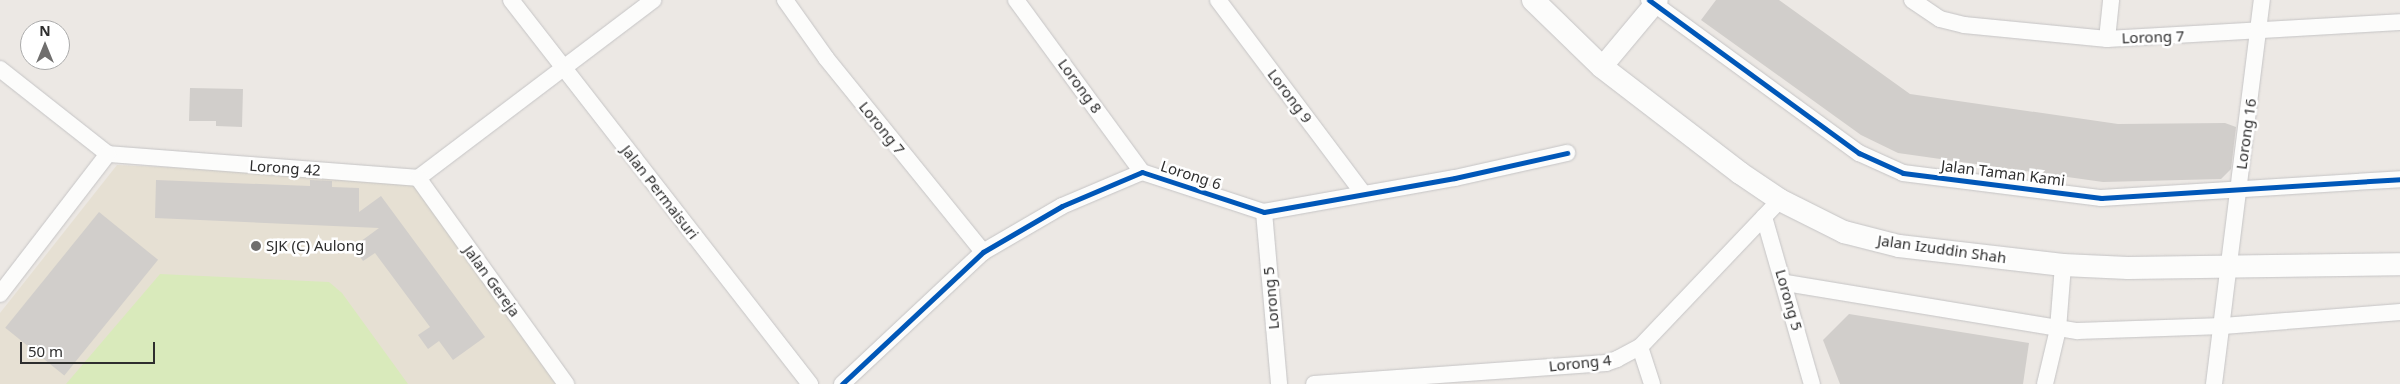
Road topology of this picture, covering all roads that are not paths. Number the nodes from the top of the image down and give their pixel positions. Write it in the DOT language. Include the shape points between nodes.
graph roads {
  1 [pos="511,0"];
  2 [pos="653,0"];
  3 [pos="785,0"];
  4 [pos="1016,0"];
  5 [pos="1218,0"];
  6 [pos="1533,0"];
  7 [pos="1912,0"];
  8 [pos="2112,0"];
  9 [pos="2262,0"];
  10 [pos="1653,1"];
  11 [pos="2400,22"];
  12 [pos="2259,32"];
  13 [pos="2107,39"];
  14 [pos="1602,67"];
  15 [pos="563,68"];
  16 [pos="0,69"];
  17 [pos="1567,153"];
  18 [pos="108,154"];
  19 [pos="1142,172"];
  20 [pos="418,178"];
  21 [pos="2400,179"];
  22 [pos="2238,191"];
  23 [pos="1363,193"];
  24 [pos="1780,200"];
  25 [pos="1264,212"];
  26 [pos="1764,217"];
  27 [pos="983,252"];
  28 [pos="2400,264"];
  29 [pos="2063,265"];
  30 [pos="2228,268"];
  31 [pos="1786,283"];
  32 [pos="0,294"];
  33 [pos="2400,312"];
  34 [pos="2223,326"];
  35 [pos="2058,329"];
  36 [pos="1640,347"];
  37 [pos="1458,379"];
  38 [pos="566,384"];
  39 [pos="810,384"];
  40 [pos="842,384"];
  41 [pos="1279,384"];
  42 [pos="1314,384"];
  43 [pos="1652,384"];
  44 [pos="1812,384"];
  45 [pos="2045,384"];
  46 [pos="2214,384"];
  1 -- 15 [label="street, Jalan Permaisuri"];
  2 -- 15 [label="street"];
  3 -- 27 [label="street, Lorong 7" via="826,58"];
  4 -- 19 [label="street, Lorong 8"];
  5 -- 23 [label="street, Lorong 9"];
  6 -- 14 [label="main road, Jalan Izuddin Shah"];
  7 -- 13 [label="street, Lorong 7" via="1940,19 1964,25"];
  8 -- 13 [label="street"];
  9 -- 12 [label="street, Lorong 16"];
  10 -- 14 [label="street"];
  10 -- 22 [label="street, Jalan Taman Kami" via="1859,153 1903,173 2101,198"];
  11 -- 12 [label="street, Lorong 7"];
  12 -- 13 [label="street, Lorong 7"];
  12 -- 22 [label="street, Lorong 16"];
  14 -- 24 [label="main road, Jalan Izuddin Shah" via="1740,174"];
  15 -- 20 [label="street"];
  15 -- 39 [label="street, Jalan Permaisuri"];
  16 -- 18 [label="street"];
  17 -- 23 [label="street, Lorong 6" via="1455,178"];
  18 -- 20 [label="street, Lorong 42"];
  18 -- 32 [label="street"];
  19 -- 25 [label="street, Lorong 6"];
  19 -- 27 [label="street, Lorong 6" via="1062,206"];
  20 -- 38 [label="street, Jalan Gereja"];
  21 -- 22 [label="street, Jalan Taman Kami"];
  22 -- 30 [label="street, Lorong 16"];
  23 -- 25 [label="street, Lorong 6"];
  24 -- 26 [label="street, Lorong 4"];
  24 -- 29 [label="main road, Jalan Izuddin Shah" via="1844,232 1899,246"];
  25 -- 41 [label="street, Lorong 5"];
  26 -- 31 [label="street, Lorong 5"];
  26 -- 36 [label="street, Lorong 4"];
  27 -- 40 [label="street, Lorong 6"];
  28 -- 30 [label="main road, Jalan Izuddin Shah"];
  29 -- 30 [label="main road, Jalan Izuddin Shah"];
  29 -- 35 [label="street"];
  30 -- 34 [label="street, Lorong 16"];
  31 -- 35 [label="street"];
  31 -- 44 [label="street, Lorong 5"];
  33 -- 34 [label="street"];
  34 -- 35 [label="street"];
  34 -- 46 [label="street, Lorong 16"];
  35 -- 45 [label="street"];
  36 -- 37 [label="street, Lorong 4" via="1606,363"];
  36 -- 43 [label="street"];
  37 -- 42 [label="street, Lorong 4"];
}
